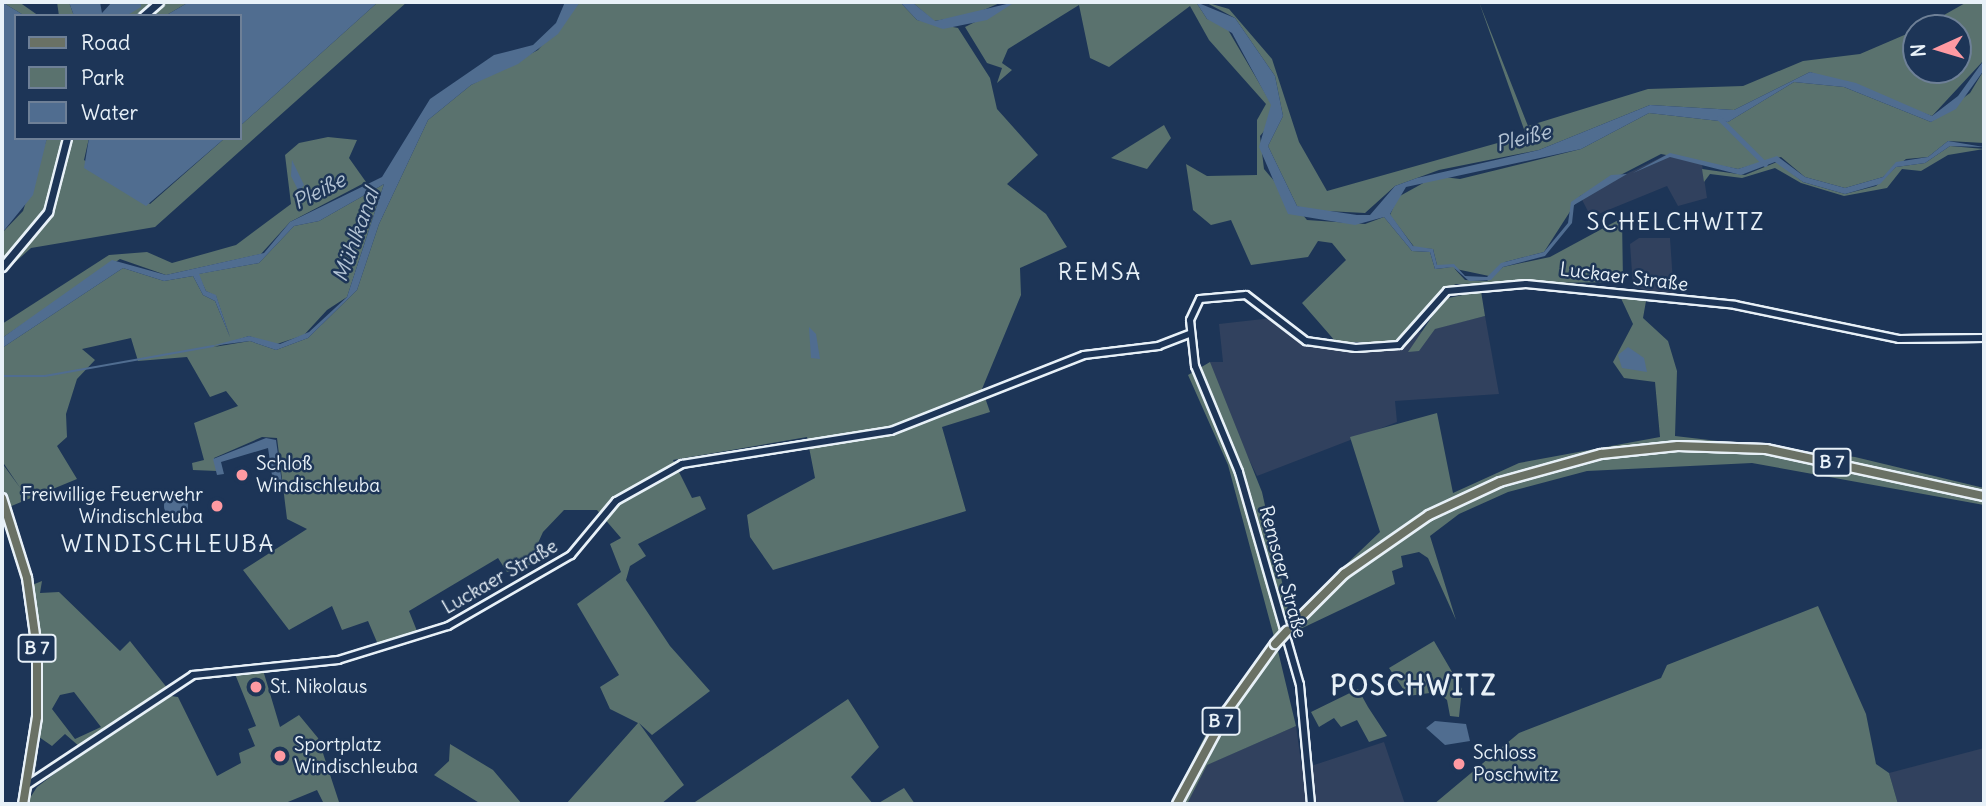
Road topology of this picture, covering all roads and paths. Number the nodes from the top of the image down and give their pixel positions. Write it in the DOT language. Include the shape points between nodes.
graph roads {
  1 [pos="159,2"];
  2 [pos="145,14"];
  3 [pos="66,140"];
  4 [pos="2,267"];
  5 [pos="1190,334"];
  6 [pos="1984,338"];
  7 [pos="1984,496"];
  8 [pos="2,498"];
  9 [pos="27,785"];
  10 [pos="23,804"];
  11 [pos="1177,804"];
  12 [pos="1311,804"];
  1 -- 2 [label="main road"];
  3 -- 4 [label="main road" via="48,212"];
  5 -- 6 [label="street, Luckaer Straße" via="1198,300 1222,295 1255,299 1300,338 1319,345 1393,348 1419,329 1440,298 1460,287 1554,283 1719,304 1886,337"];
  5 -- 9 [label="street, Luckaer Straße" via="1158,345 1084,355 891,431 719,454 654,475 616,500 571,555 449,626 338,660 193,675"];
  5 -- 12 [label="street, Remsaer Straße" via="1195,366 1239,472 1300,685"];
  7 -- 11 [label="main road, B 7, bridge" via="1766,449 1657,447 1559,463 1429,515 1344,574 1275,644 1227,711"];
  8 -- 9 [label="main road, B 7" via="27,578 37,649"];
  9 -- 10 [label="main road, B 7"];
}
